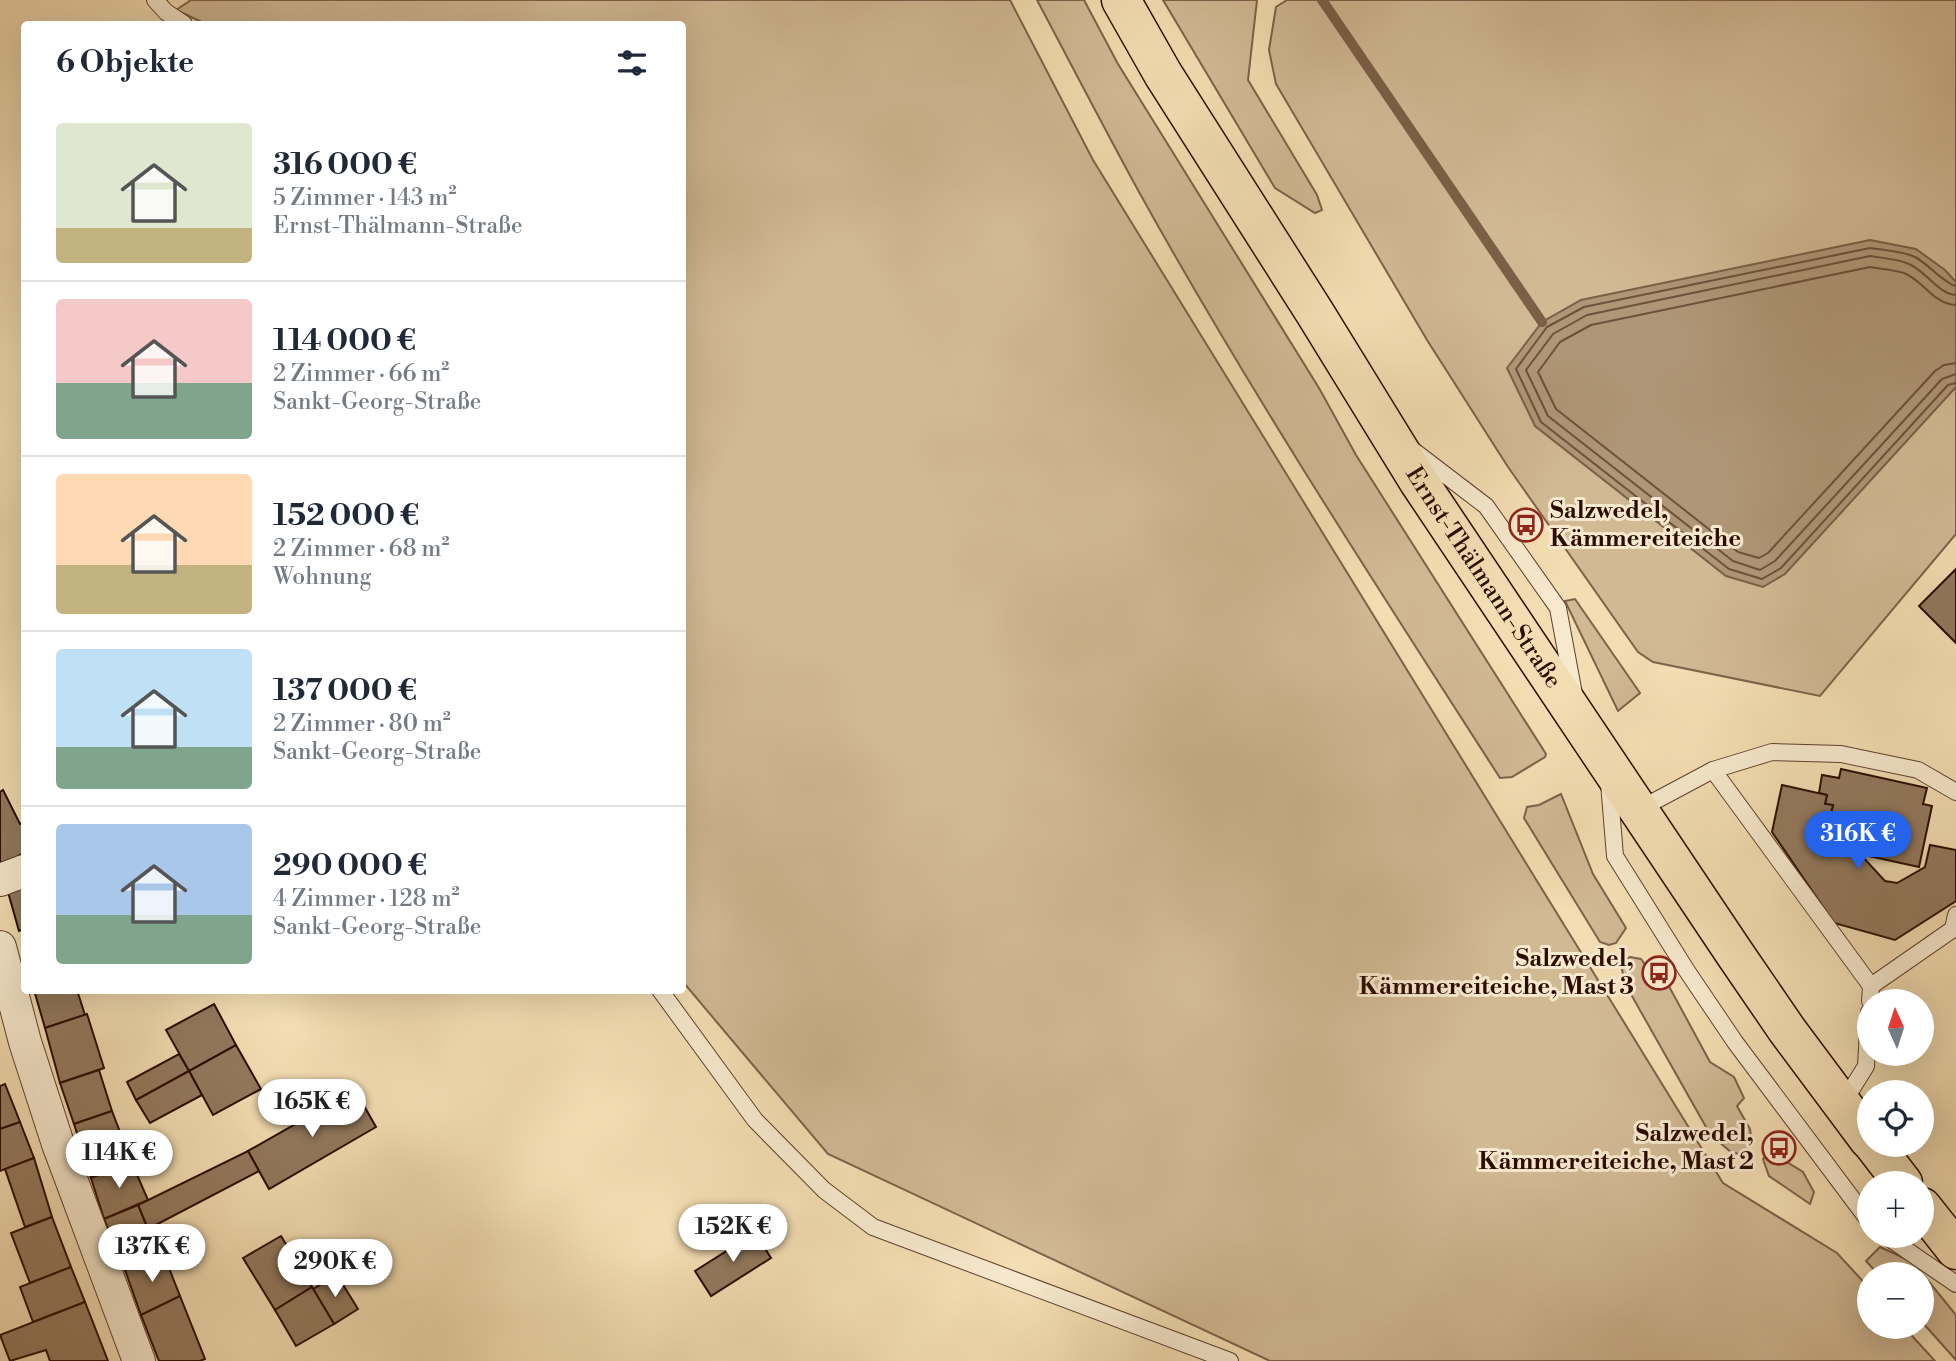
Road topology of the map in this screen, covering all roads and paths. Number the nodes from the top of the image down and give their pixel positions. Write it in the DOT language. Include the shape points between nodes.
graph roads {
  1 [pos="155,0"];
  2 [pos="1121,0"];
  3 [pos="180,21"];
  4 [pos="1607,766"];
  5 [pos="1713,770"];
  6 [pos="1956,792"];
  7 [pos="1638,810"];
  8 [pos="21,872"];
  9 [pos="0,880"];
  10 [pos="1956,915"];
  11 [pos="0,947"];
  12 [pos="1867,989"];
  13 [pos="1875,989"];
  14 [pos="663,994"];
  15 [pos="1866,1066"];
  16 [pos="1842,1105"];
  17 [pos="1857,1124"];
  18 [pos="1882,1157"];
  19 [pos="1893,1171"];
  20 [pos="1857,1205"];
  21 [pos="1934,1222"];
  22 [pos="1904,1248"];
  23 [pos="1956,1250"];
  24 [pos="1956,1284"];
  25 [pos="139,1361"];
  26 [pos="1230,1361"];
  1 -- 3 [label="lane"];
  2 -- 4 [label="main road, Ernst-Thälmann-Straße" via="1387,430"];
  4 -- 7 [label="main road, Ernst-Thälmann-Straße"];
  4 -- 20 [label="lane" via="1615,856 1735,1042"];
  5 -- 6 [label="lane" via="1772,752 1841,754 1918,770"];
  5 -- 7 [label="lane"];
  5 -- 12 [label="lane"];
  7 -- 16 [label="main road, Ernst-Thälmann-Straße"];
  8 -- 9 [label="street"];
  10 -- 13 [label="lane" via="1953,929"];
  11 -- 25 [label="street" via="24,1042 58,1144"];
  14 -- 26 [label="lane" via="755,1120 824,1190 873,1227"];
  15 -- 16 [label="lane"];
  16 -- 17 [label="main road, Ernst-Thälmann-Straße"];
  18 -- 19 [label="main road"];
  21 -- 23 [label="main road"];
  22 -- 24 [label="lane"];
}
